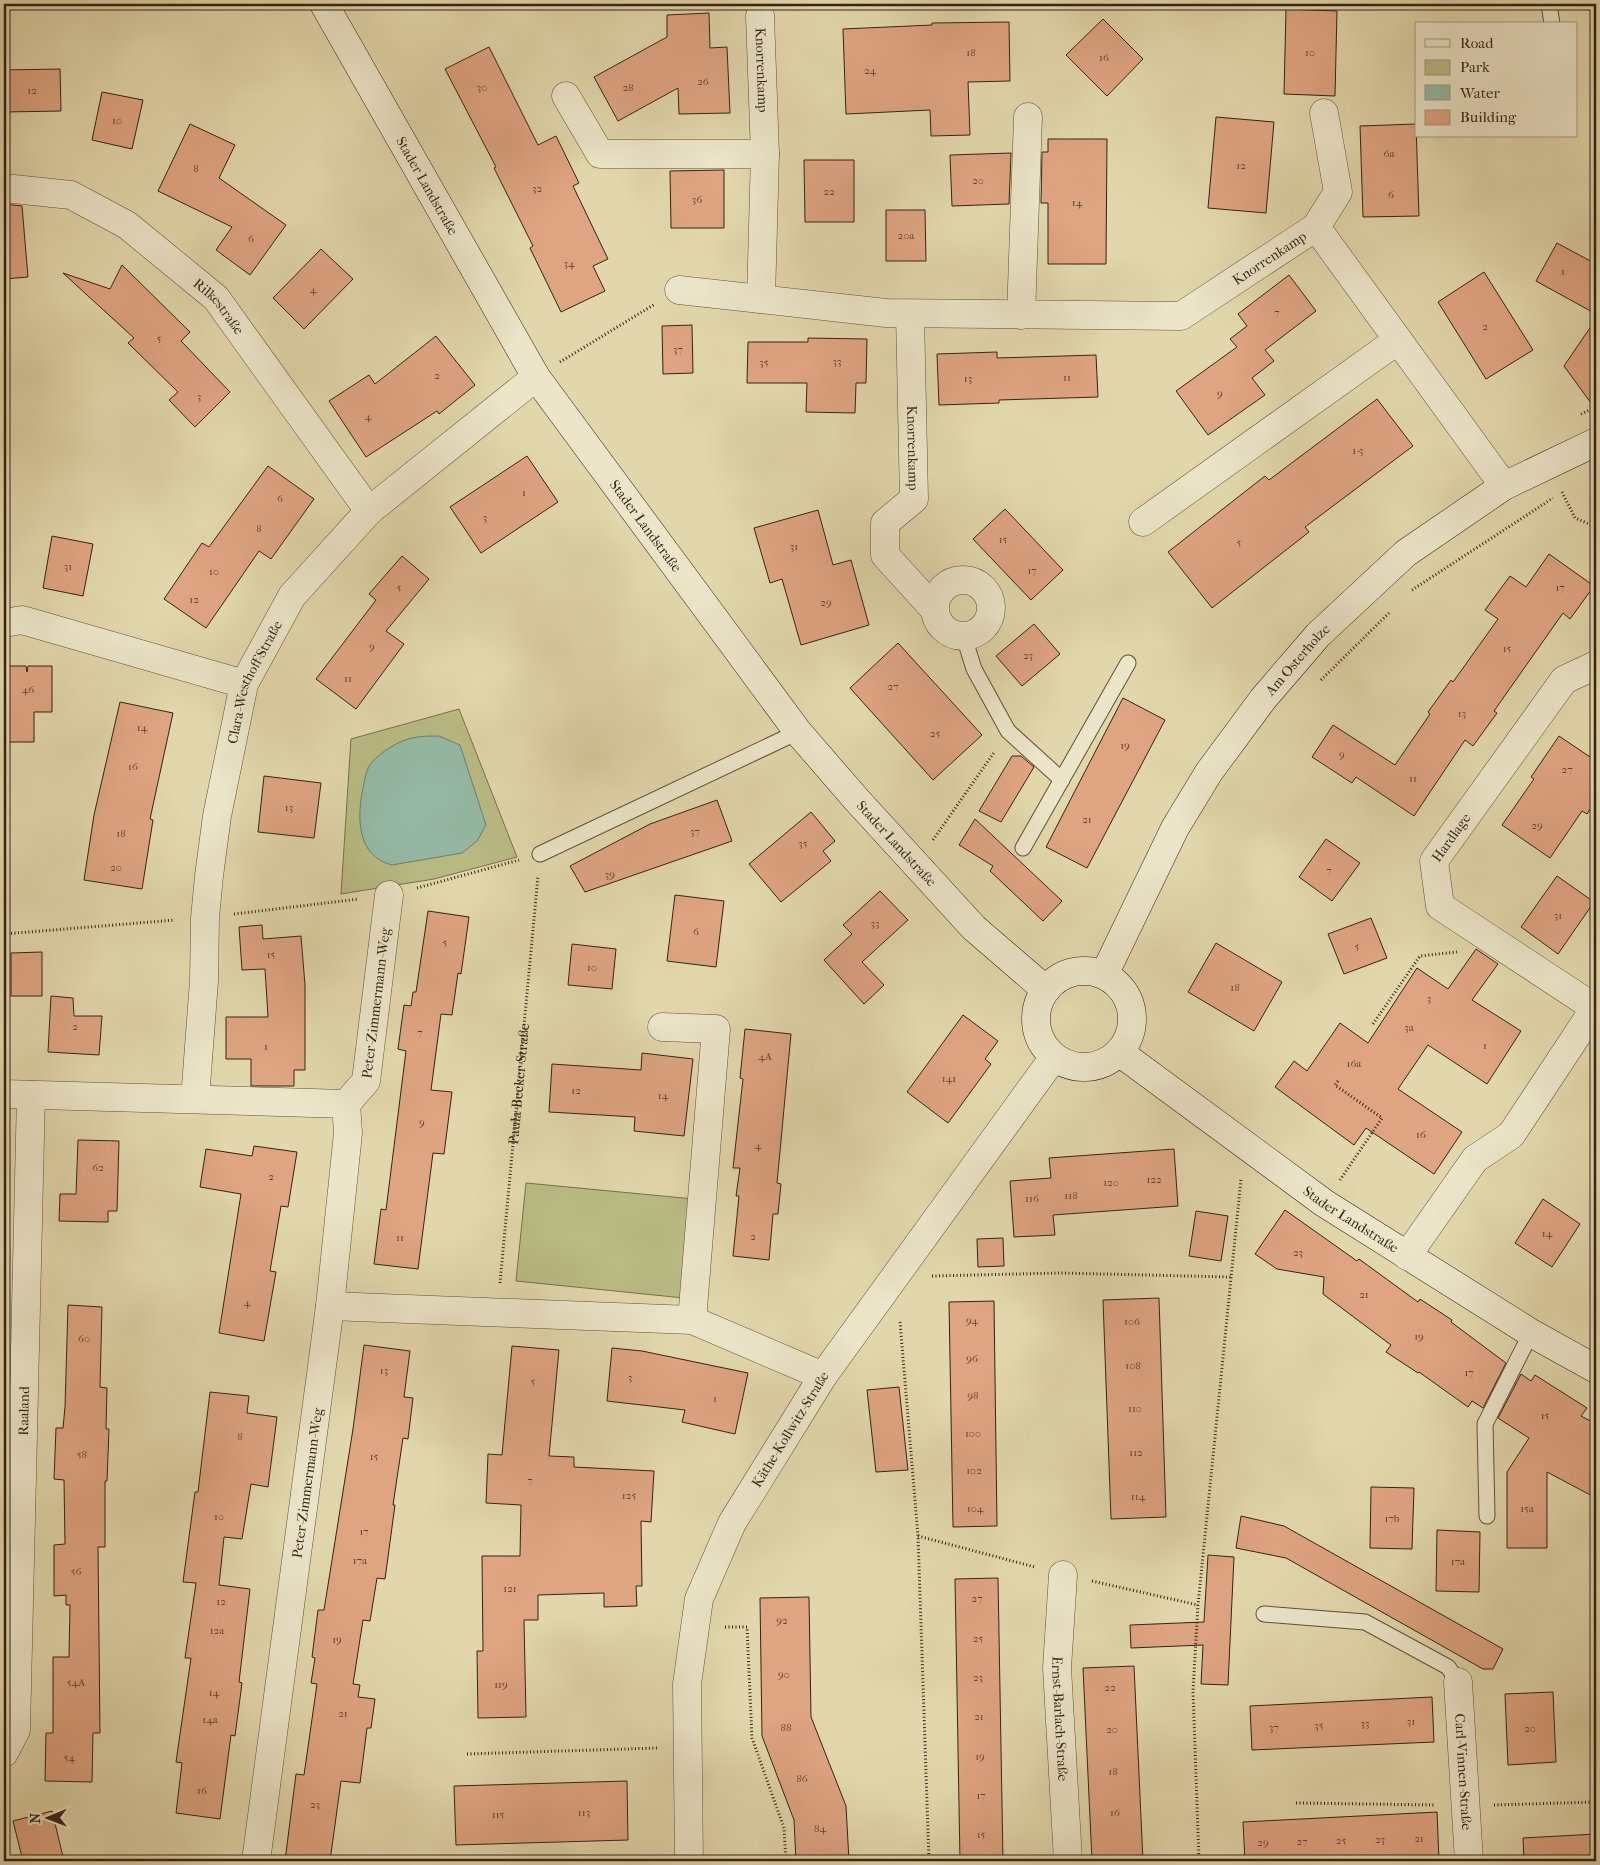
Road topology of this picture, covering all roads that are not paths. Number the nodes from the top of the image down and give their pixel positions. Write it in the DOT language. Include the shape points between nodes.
graph roads {
  1 [pos="324,4"];
  2 [pos="1549,4"];
  3 [pos="760,16"];
  4 [pos="1552,22"];
  5 [pos="566,96"];
  6 [pos="1324,114"];
  7 [pos="1028,117"];
  8 [pos="765,154"];
  9 [pos="4,188"];
  10 [pos="1316,227"];
  11 [pos="679,290"];
  12 [pos="761,299"];
  13 [pos="910,314"];
  14 [pos="1021,315"];
  15 [pos="1398,340"];
  16 [pos="536,377"];
  17 [pos="1596,442"];
  18 [pos="1504,486"];
  19 [pos="369,511"];
  20 [pos="1143,522"];
  21 [pos="934,609"];
  22 [pos="4,624"];
  23 [pos="964,637"];
  24 [pos="1128,663"];
  25 [pos="1596,665"];
  26 [pos="244,684"];
  27 [pos="798,732"];
  28 [pos="1062,780"];
  29 [pos="1023,848"];
  30 [pos="540,854"];
  31 [pos="389,895"];
  32 [pos="1104,975"];
  33 [pos="1046,990"];
  34 [pos="1596,1009"];
  35 [pos="662,1027"];
  36 [pos="1119,1052"];
  37 [pos="1054,1057"];
  38 [pos="4,1094"];
  39 [pos="31,1095"];
  40 [pos="195,1099"];
  41 [pos="346,1104"];
  42 [pos="1407,1256"];
  43 [pos="330,1306"];
  44 [pos="692,1320"];
  45 [pos="1531,1333"];
  46 [pos="1596,1369"];
  47 [pos="823,1376"];
  48 [pos="1487,1516"];
  49 [pos="1063,1575"];
  50 [pos="1264,1614"];
  51 [pos="1458,1682"];
  52 [pos="4,1753"];
  53 [pos="256,1861"];
  54 [pos="689,1861"];
  55 [pos="1068,1861"];
  56 [pos="1469,1861"];
  1 -- 16 [label="street, Stader Landstraße"];
  2 -- 4 [label="lane"];
  3 -- 8 [label="street, Knorrenkamp"];
  5 -- 8 [label="street" via="600,154"];
  6 -- 10 [label="street, Knorrenkamp" via="1338,192"];
  7 -- 14 [label="street"];
  8 -- 12 [label="street, Knorrenkamp"];
  9 -- 19 [label="street, Rilkestraße" via="71,195 127,226 216,298"];
  10 -- 14 [label="street, Knorrenkamp" via="1182,316"];
  10 -- 15 [label="street, Knorrenkamp"];
  11 -- 12 [label="street, Knorrenkamp"];
  12 -- 13 [label="street, Knorrenkamp"];
  13 -- 14 [label="street, Knorrenkamp"];
  13 -- 21 [label="street, Knorrenkamp" via="914,499 886,523 884,555"];
  15 -- 18 [label="street, Knorrenkamp"];
  15 -- 20 [label="street"];
  16 -- 19 [label="street, Clara-Westhoff-Straße"];
  16 -- 27 [label="street, Stader Landstraße"];
  17 -- 18 [label="street, Am Osterholze"];
  18 -- 32 [label="street, Am Osterholze" via="1406,553 1318,635 1263,699 1209,772 1175,828"];
  19 -- 26 [label="street, Clara-Westhoff-Straße" via="292,596"];
  21 -- 23 [label="street, Knorrenkamp" via="940,626 954,636"];
  21 -- 23 [label="street" via="940,591 948,584 966,580 983,588 991,605 991,614 981,630"];
  22 -- 26 [label="street" via="22,620"];
  23 -- 28 [label="lane" via="974,669 1008,731"];
  24 -- 28 [label="lane"];
  25 -- 34 [label="street, Hardlage" via="1564,680 1434,861 1440,906"];
  26 -- 40 [label="street, Clara-Westhoff-Straße" via="217,816 209,876"];
  27 -- 30 [label="lane"];
  27 -- 33 [label="street, Stader Landstraße" via="974,928"];
  28 -- 29 [label="lane"];
  31 -- 41 [label="street, Peter-Zimmermann-Weg" via="366,1082"];
  32 -- 33 [label="street" via="1082,971 1068,974"];
  32 -- 36 [label="street" via="1125,994 1131,1008 1132,1024 1128,1039"];
  33 -- 37 [label="street" via="1038,1006 1036,1025 1042,1042"];
  34 -- 42 [label="street, Hardlage" via="1511,1135 1474,1159"];
  35 -- 44 [label="street" via="716,1029"];
  36 -- 37 [label="street" via="1104,1063 1087,1067 1070,1065"];
  36 -- 42 [label="street, Stader Landstraße" via="1324,1203"];
  37 -- 47 [label="street, Käthe-Kollwitz-Straße"];
  38 -- 39 [label="street"];
  39 -- 40 [label="street"];
  39 -- 52 [label="street, Raaland" via="16,1730"];
  40 -- 41 [label="street"];
  41 -- 43 [label="street, Peter-Zimmermann-Weg" via="348,1133"];
  42 -- 45 [label="street, Stader Landstraße"];
  43 -- 44 [label="street"];
  43 -- 53 [label="street, Peter-Zimmermann-Weg"];
  44 -- 47 [label="street"];
  45 -- 46 [label="street, Stader Landstraße"];
  45 -- 48 [label="lane" via="1485,1424"];
  47 -- 54 [label="street, Käthe-Kollwitz-Straße" via="732,1523 699,1599 686,1694"];
  49 -- 55 [label="street, Ernst-Barlach-Straße" via="1057,1668"];
  50 -- 51 [label="lane" via="1365,1622 1448,1667"];
  51 -- 56 [label="street, Carl-Vinnen-Straße"];
}
